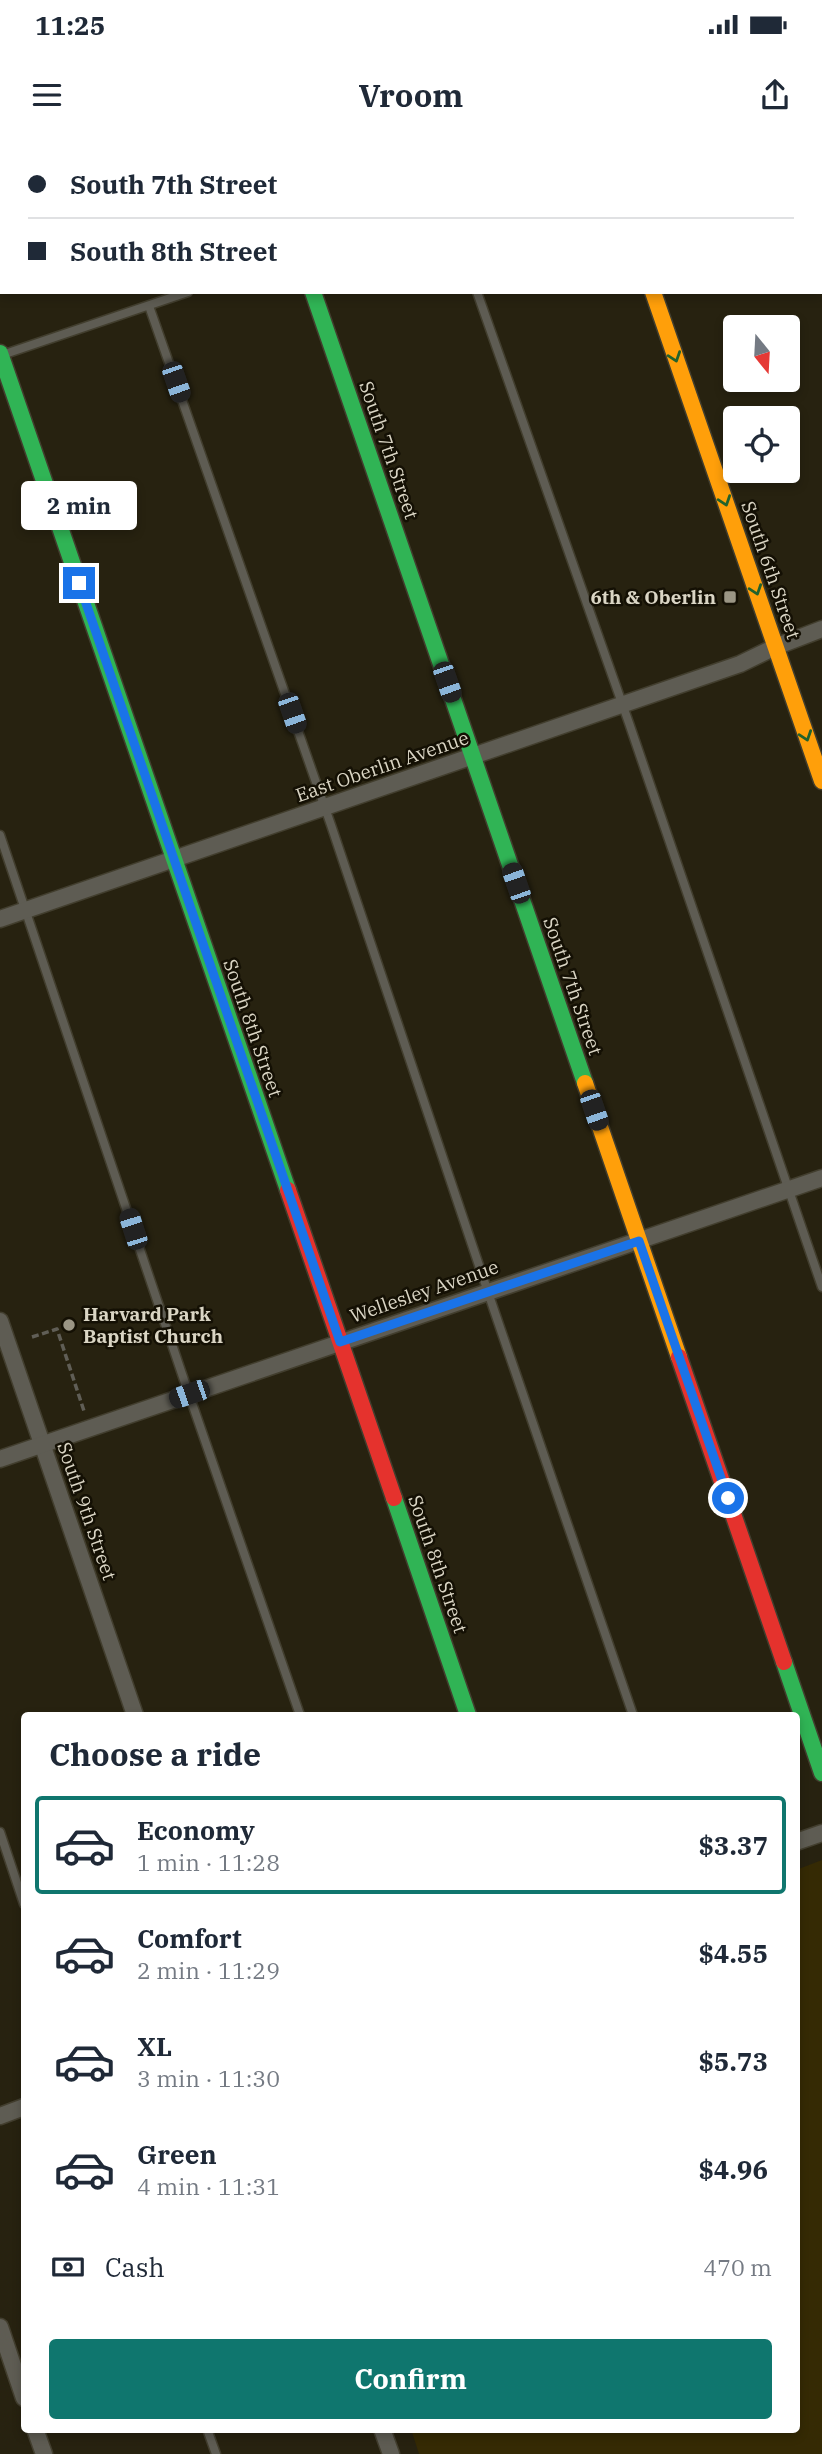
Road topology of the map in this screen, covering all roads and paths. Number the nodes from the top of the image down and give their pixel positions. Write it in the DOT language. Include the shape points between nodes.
graph roads {
  1 [pos="182,294"];
  2 [pos="314,294"];
  3 [pos="478,294"];
  4 [pos="654,294"];
  5 [pos="149,306"];
  6 [pos="0,355"];
  7 [pos="822,629"];
  8 [pos="775,646"];
  9 [pos="622,705"];
  10 [pos="473,757"];
  11 [pos="822,781"];
  12 [pos="325,808"];
  13 [pos="0,835"];
  14 [pos="173,860"];
  15 [pos="26,910"];
  16 [pos="0,919"];
  17 [pos="822,1178"];
  18 [pos="788,1190"];
  19 [pos="639,1241"];
  20 [pos="822,1287"];
  21 [pos="488,1291"];
  22 [pos="0,1321"];
  23 [pos="32,1337"];
  24 [pos="340,1342"];
  25 [pos="189,1394"];
  26 [pos="82,1407"];
  27 [pos="42,1444"];
  28 [pos="0,1459"];
  29 [pos="134,1712"];
  30 [pos="299,1712"];
  31 [pos="467,1712"];
  32 [pos="631,1712"];
  33 [pos="822,1773"];
  34 [pos="0,1832"];
  35 [pos="822,1833"];
  36 [pos="800,1841"];
  37 [pos="21,1895"];
  38 [pos="21,2108"];
  39 [pos="0,2116"];
  40 [pos="0,2327"];
  41 [pos="21,2389"];
  42 [pos="36,2433"];
  43 [pos="208,2433"];
  44 [pos="383,2433"];
  45 [pos="44,2454"];
  46 [pos="216,2454"];
  47 [pos="391,2454"];
  1 -- 5 [label="lane"];
  2 -- 10 [label="street, South 7th Street"];
  3 -- 9 [label="lane"];
  4 -- 8 [label="street, South 6th Street, one-way"];
  5 -- 6 [label="lane"];
  5 -- 12 [label="lane"];
  6 -- 14 [label="street, South 8th Street"];
  7 -- 8 [label="street, East Oberlin Avenue"];
  8 -- 9 [label="street, East Oberlin Avenue" via="740,664"];
  8 -- 11 [label="street, South 6th Street, one-way"];
  9 -- 10 [label="street, East Oberlin Avenue"];
  9 -- 18 [label="lane"];
  10 -- 12 [label="street, East Oberlin Avenue"];
  10 -- 19 [label="street, South 7th Street"];
  12 -- 14 [label="street, East Oberlin Avenue"];
  12 -- 21 [label="lane"];
  13 -- 15 [label="lane"];
  14 -- 15 [label="street, East Oberlin Avenue"];
  14 -- 24 [label="street, South 8th Street"];
  15 -- 16 [label="street, East Oberlin Avenue"];
  15 -- 25 [label="lane"];
  17 -- 18 [label="street, Wellesley Avenue"];
  18 -- 19 [label="street, Wellesley Avenue"];
  18 -- 20 [label="lane"];
  19 -- 21 [label="street, Wellesley Avenue"];
  19 -- 33 [label="street, South 7th Street"];
  21 -- 24 [label="street, Wellesley Avenue"];
  21 -- 32 [label="lane"];
  22 -- 27 [label="street, South 9th Street"];
  23 -- 26 [label="path" via="57,1329"];
  24 -- 25 [label="street, Wellesley Avenue"];
  24 -- 31 [label="street, South 8th Street"];
  25 -- 27 [label="street, Wellesley Avenue"];
  25 -- 30 [label="lane"];
  27 -- 28 [label="street, Wellesley Avenue"];
  27 -- 29 [label="street, South 9th Street"];
  34 -- 37 [label="lane"];
  35 -- 36 [label="street"];
  38 -- 39 [label="street"];
  40 -- 41 [label="street"];
  42 -- 45 [label="street"];
  43 -- 46 [label="lane"];
  44 -- 47 [label="street"];
}
